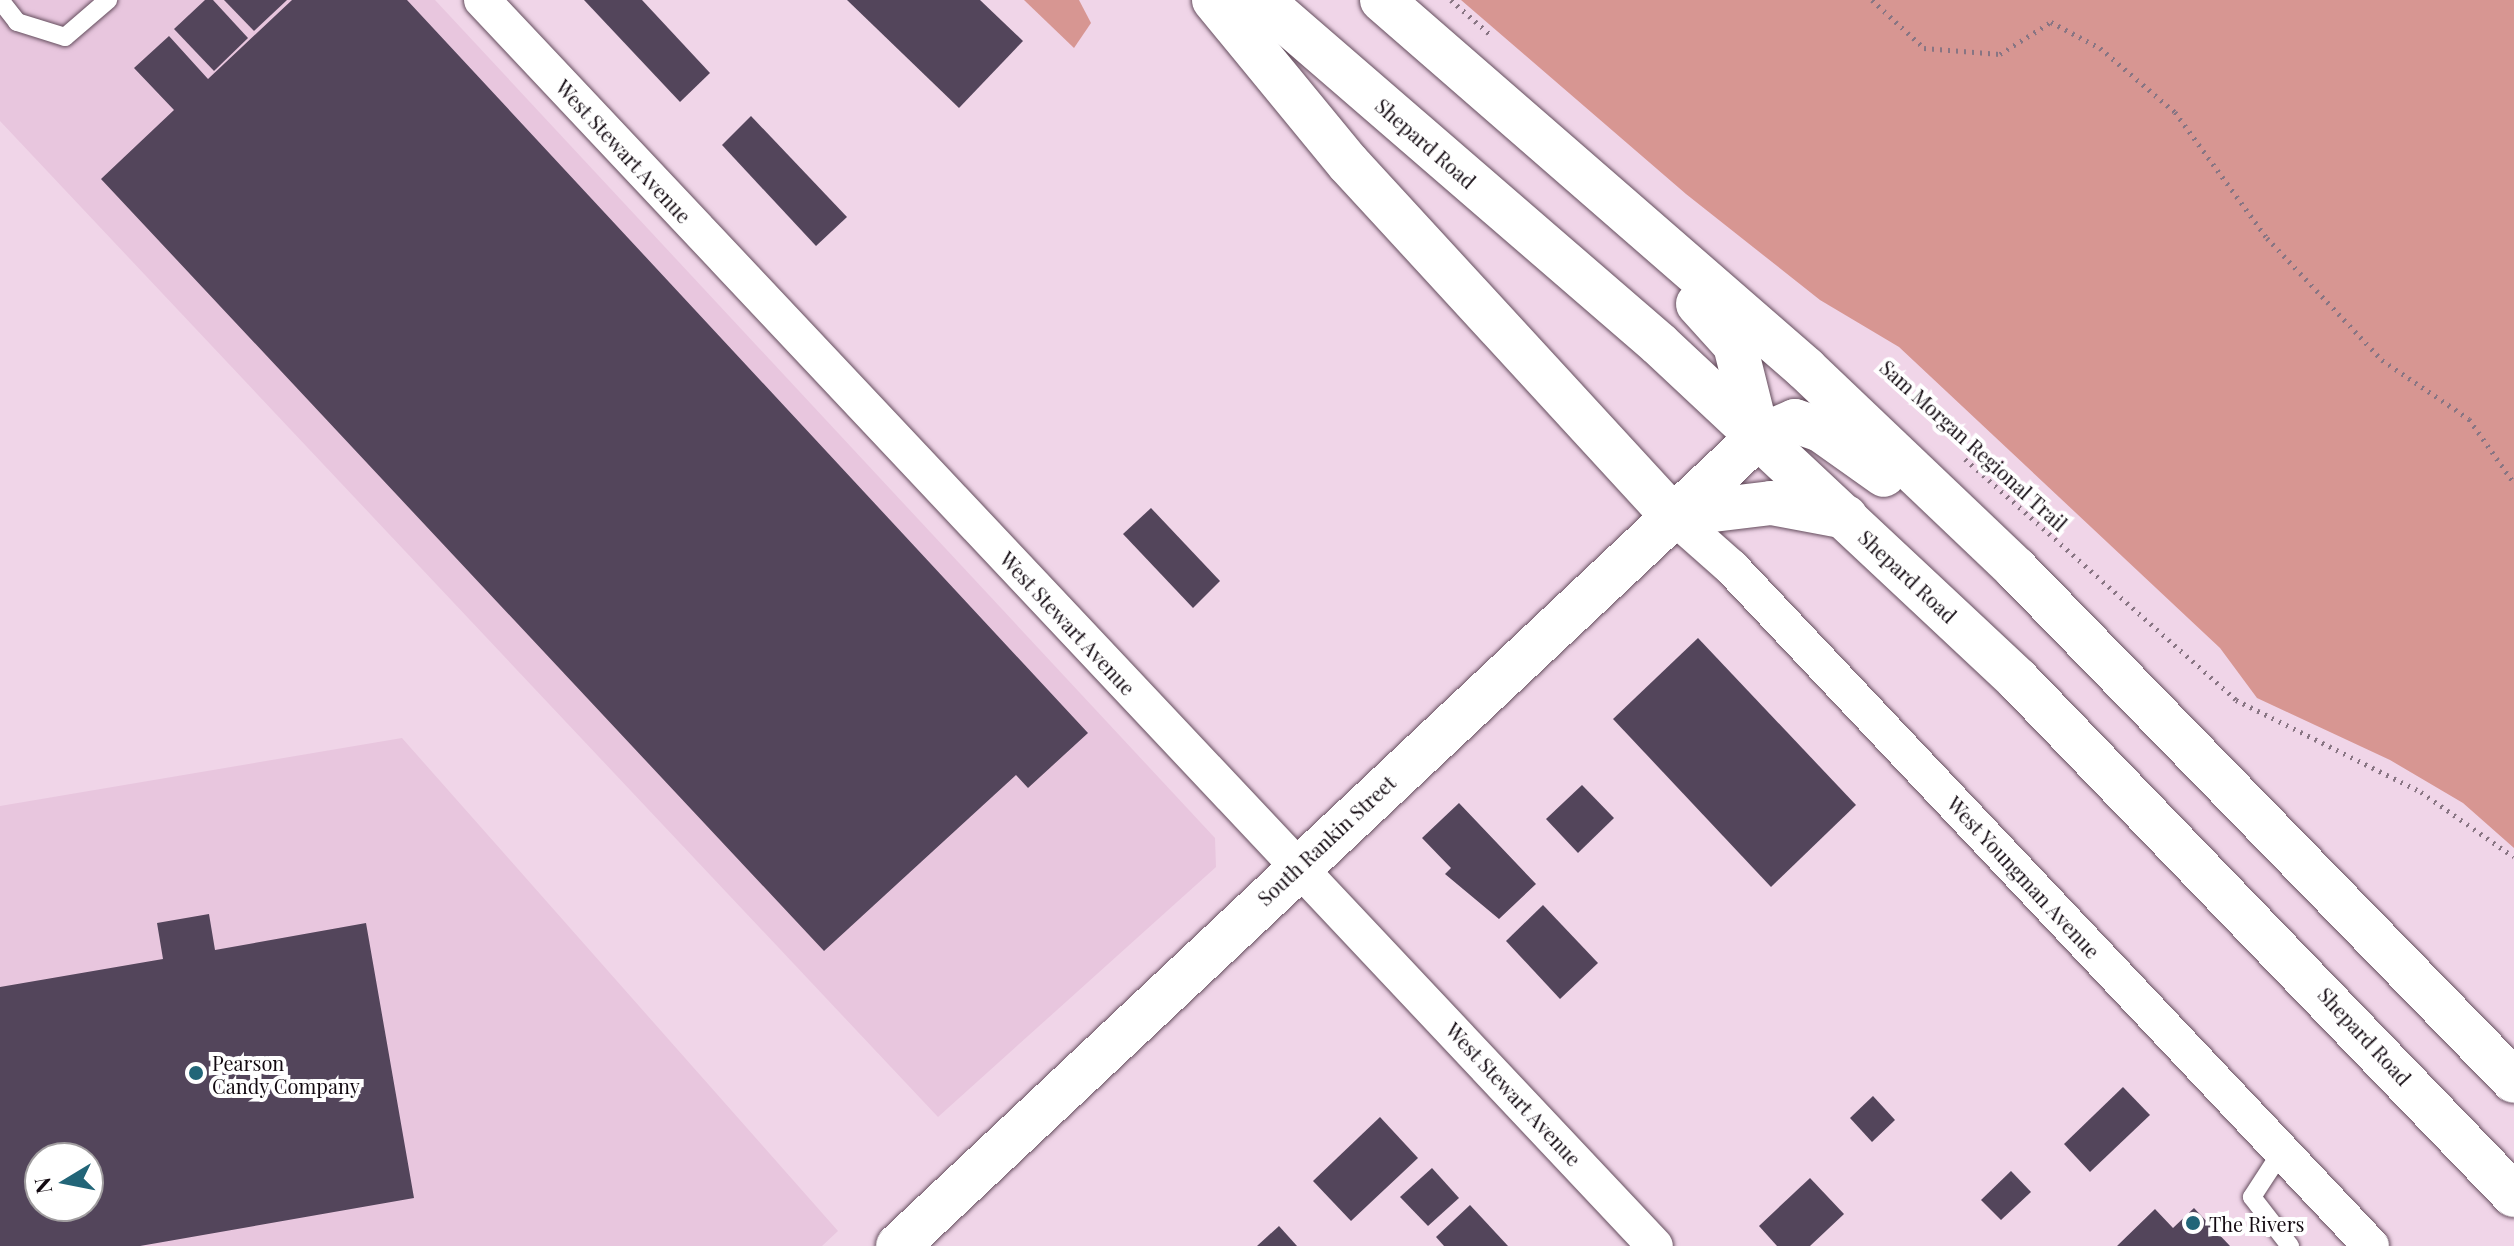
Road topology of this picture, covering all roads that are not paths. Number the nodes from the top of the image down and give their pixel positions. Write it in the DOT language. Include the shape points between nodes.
graph roads {
  1 [pos="0,0"];
  2 [pos="108,0"];
  3 [pos="482,0"];
  4 [pos="1214,0"];
  5 [pos="1261,0"];
  6 [pos="1382,0"];
  7 [pos="1579,169"];
  8 [pos="1758,437"];
  9 [pos="1672,515"];
  10 [pos="1846,517"];
  11 [pos="2016,569"];
  12 [pos="1297,866"];
  13 [pos="2514,1081"];
  14 [pos="2282,1151"];
  15 [pos="2514,1195"];
  16 [pos="898,1246"];
  17 [pos="1655,1246"];
  18 [pos="2290,1246"];
  19 [pos="2371,1246"];
  1 -- 2 [label="lane" via="17,22 65,37"];
  3 -- 12 [label="street, West Stewart Avenue"];
  4 -- 9 [label="main road" via="1348,163"];
  5 -- 8 [label="main road, Shepard Road"];
  6 -- 7 [label="main road"];
  7 -- 8 [label="main road" via="1735,345"];
  7 -- 11 [label="main road" via="1806,369"];
  8 -- 9 [label="main road, South Rankin Street"];
  8 -- 10 [label="main road, Shepard Road"];
  8 -- 11 [label="main road, South Rankin Street" via="1795,421 1821,430"];
  9 -- 10 [label="main road" via="1771,503"];
  9 -- 12 [label="main road, South Rankin Street"];
  9 -- 14 [label="street, West Youngman Avenue" via="1731,567"];
  10 -- 15 [label="main road, Shepard Road" via="2153,815"];
  11 -- 13 [label="main road"];
  12 -- 16 [label="main road, South Rankin Street"];
  12 -- 17 [label="street, West Stewart Avenue"];
  14 -- 18 [label="lane" via="2252,1197"];
  14 -- 19 [label="street, West Youngman Avenue"];
}
